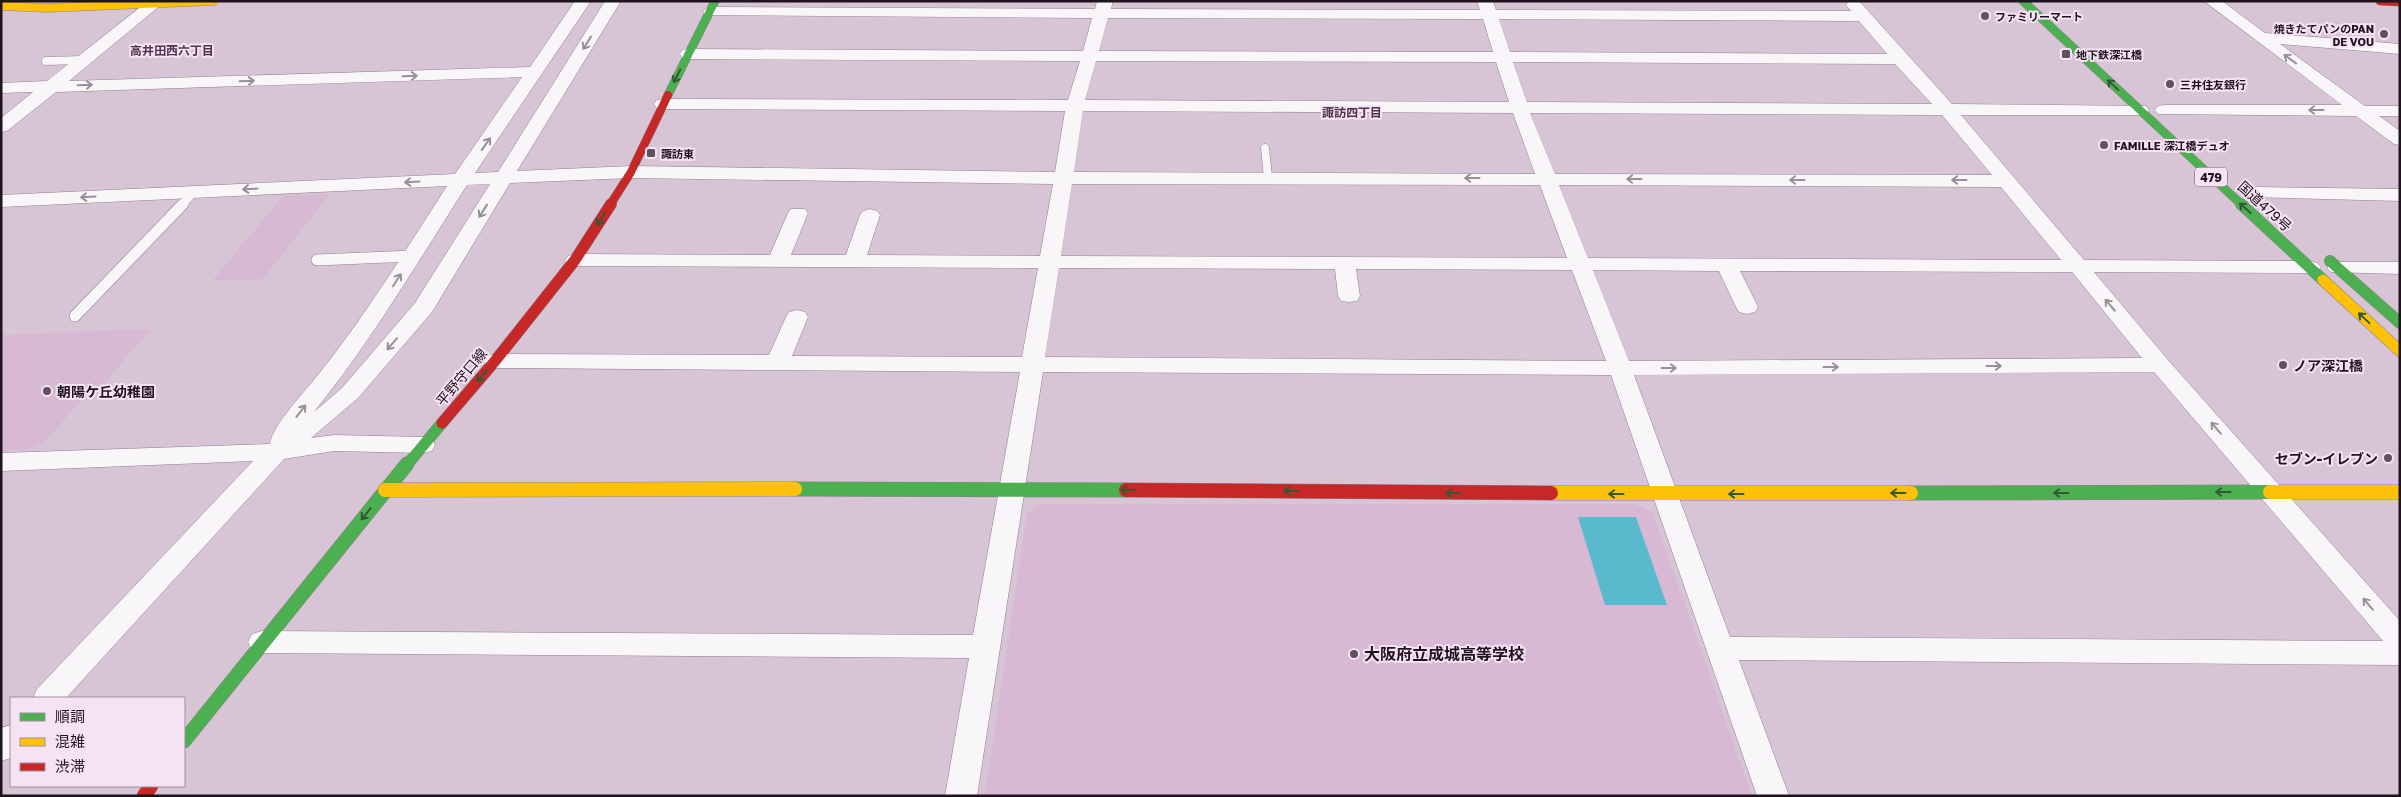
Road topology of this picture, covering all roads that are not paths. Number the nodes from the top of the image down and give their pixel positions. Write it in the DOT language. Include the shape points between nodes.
graph roads {
  1 [pos="38,1"];
  2 [pos="214,1"];
  3 [pos="583,1"];
  4 [pos="613,1"];
  5 [pos="1851,1"];
  6 [pos="2023,1"];
  7 [pos="2212,1"];
  8 [pos="2380,1"];
  9 [pos="1,2"];
  10 [pos="2400,2"];
  11 [pos="154,4"];
  12 [pos="1,6"];
  13 [pos="713,7"];
  14 [pos="1104,7"];
  15 [pos="1487,8"];
  16 [pos="1864,16"];
  17 [pos="2255,33"];
  18 [pos="2400,50"];
  19 [pos="688,54"];
  20 [pos="1089,56"];
  21 [pos="1505,57"];
  22 [pos="1900,59"];
  23 [pos="84,60"];
  24 [pos="46,61"];
  25 [pos="535,72"];
  26 [pos="51,86"];
  27 [pos="1,88"];
  28 [pos="663,104"];
  29 [pos="1075,106"];
  30 [pos="2153,108"];
  31 [pos="1520,109"];
  32 [pos="1947,109"];
  33 [pos="2360,110"];
  34 [pos="2400,111"];
  35 [pos="2178,123"];
  36 [pos="1,126"];
  37 [pos="2400,140"];
  38 [pos="1265,148"];
  39 [pos="631,172"];
  40 [pos="503,178"];
  41 [pos="1065,178"];
  42 [pos="1268,178"];
  43 [pos="1548,178"];
  44 [pos="461,180"];
  45 [pos="2008,180"];
  46 [pos="194,192"];
  47 [pos="2400,195"];
  48 [pos="2257,196"];
  49 [pos="1,200"];
  50 [pos="798,213"];
  51 [pos="870,215"];
  52 [pos="412,256"];
  53 [pos="317,260"];
  54 [pos="575,260"];
  55 [pos="778,261"];
  56 [pos="854,261"];
  57 [pos="1050,261"];
  58 [pos="1345,263"];
  59 [pos="2324,263"];
  60 [pos="1580,264"];
  61 [pos="1727,265"];
  62 [pos="2079,266"];
  63 [pos="2400,268"];
  64 [pos="1349,296"];
  65 [pos="1747,307"];
  66 [pos="75,316"];
  67 [pos="796,317"];
  68 [pos="2400,323"];
  69 [pos="2400,351"];
  70 [pos="495,361"];
  71 [pos="777,363"];
  72 [pos="1031,364"];
  73 [pos="2160,365"];
  74 [pos="1620,368"];
  75 [pos="424,445"];
  76 [pos="276,452"];
  77 [pos="1,462"];
  78 [pos="1012,489"];
  79 [pos="385,490"];
  80 [pos="2272,492"];
  81 [pos="2400,492"];
  82 [pos="1664,494"];
  83 [pos="2400,641"];
  84 [pos="262,642"];
  85 [pos="985,646"];
  86 [pos="1720,648"];
  87 [pos="2400,653"];
  88 [pos="49,697"];
  89 [pos="10,739"];
  90 [pos="185,740"];
  91 [pos="1,748"];
  92 [pos="961,796"];
  93 [pos="1773,796"];
  1 -- 9 [label="main road"];
  2 -- 11 [label="main road"];
  3 -- 25 [label="street"];
  4 -- 40 [label="street, one-way"];
  5 -- 16 [label="street"];
  30 -- 6 [label="main road, 国道479号 / 479, one-way"];
  7 -- 17 [label="street"];
  8 -- 10 [label="main road"];
  11 -- 12 [label="main road" via="47,8"];
  11 -- 23 [label="street"];
  13 -- 14 [label="street"];
  13 -- 19 [label="main road, 平野守口線"];
  14 -- 15 [label="street"];
  14 -- 20 [label="street"];
  15 -- 16 [label="street"];
  15 -- 21 [label="street"];
  16 -- 22 [label="street"];
  17 -- 18 [label="street"];
  33 -- 17 [label="street, one-way"];
  19 -- 20 [label="street"];
  19 -- 28 [label="main road, 平野守口線, one-way"];
  20 -- 21 [label="street"];
  20 -- 29 [label="street"];
  21 -- 22 [label="street"];
  21 -- 31 [label="street"];
  22 -- 32 [label="street"];
  23 -- 24 [label="lane"];
  23 -- 26 [label="street"];
  26 -- 25 [label="street, one-way"];
  44 -- 25 [label="street, one-way"];
  26 -- 27 [label="street"];
  26 -- 36 [label="street"];
  28 -- 29 [label="street"];
  28 -- 39 [label="main road, 平野守口線"];
  29 -- 31 [label="street"];
  29 -- 41 [label="street"];
  30 -- 32 [label="street"];
  33 -- 30 [label="street, one-way"];
  30 -- 35 [label="main road, 国道479号 / 479"];
  59 -- 30 [label="main road, 国道479号 / 479, one-way"];
  31 -- 32 [label="street"];
  31 -- 43 [label="street"];
  32 -- 45 [label="street"];
  33 -- 34 [label="street"];
  33 -- 37 [label="street"];
  38 -- 42 [label="lane"];
  39 -- 40 [label="street"];
  39 -- 41 [label="street"];
  39 -- 54 [label="main road, 平野守口線, one-way"];
  40 -- 44 [label="street"];
  40 -- 76 [label="street, one-way" via="424,307 350,393"];
  41 -- 42 [label="street"];
  41 -- 57 [label="street"];
  43 -- 42 [label="street, one-way"];
  45 -- 43 [label="street, one-way"];
  43 -- 60 [label="street"];
  44 -- 46 [label="street, one-way"];
  44 -- 52 [label="street"];
  45 -- 62 [label="street"];
  46 -- 49 [label="street, one-way"];
  46 -- 66 [label="lane"];
  47 -- 48 [label="street"];
  50 -- 55 [label="street"];
  51 -- 56 [label="street"];
  52 -- 53 [label="lane"];
  76 -- 52 [label="street, one-way" via="297,416 325,382"];
  54 -- 55 [label="street"];
  54 -- 70 [label="main road, 平野守口線"];
  55 -- 56 [label="street"];
  56 -- 57 [label="street"];
  57 -- 58 [label="street"];
  57 -- 72 [label="street"];
  58 -- 60 [label="street"];
  58 -- 64 [label="street"];
  59 -- 62 [label="street"];
  59 -- 63 [label="street"];
  59 -- 68 [label="main road, 国道479号 / 479"];
  69 -- 59 [label="main road, 国道479号 / 479, one-way"];
  60 -- 61 [label="street"];
  60 -- 74 [label="street"];
  61 -- 62 [label="street"];
  61 -- 65 [label="street"];
  73 -- 62 [label="street, one-way"];
  67 -- 71 [label="street"];
  70 -- 71 [label="street"];
  70 -- 75 [label="main road, 平野守口線, one-way"];
  71 -- 72 [label="street"];
  72 -- 74 [label="street"];
  72 -- 78 [label="street"];
  74 -- 73 [label="street, one-way"];
  80 -- 73 [label="street, one-way"];
  74 -- 82 [label="street"];
  75 -- 76 [label="street" via="334,443"];
  75 -- 79 [label="main road, 平野守口線"];
  76 -- 77 [label="street"];
  76 -- 88 [label="street"];
  78 -- 79 [label="main road"];
  82 -- 78 [label="main road, one-way"];
  78 -- 85 [label="street"];
  79 -- 84 [label="main road, 平野守口線, one-way"];
  80 -- 81 [label="main road"];
  80 -- 82 [label="main road, one-way"];
  83 -- 80 [label="street, one-way"];
  82 -- 86 [label="street"];
  84 -- 85 [label="street"];
  84 -- 90 [label="main road, 平野守口線"];
  85 -- 92 [label="street"];
  86 -- 87 [label="street"];
  86 -- 93 [label="street"];
  89 -- 91 [label="street"];
}
